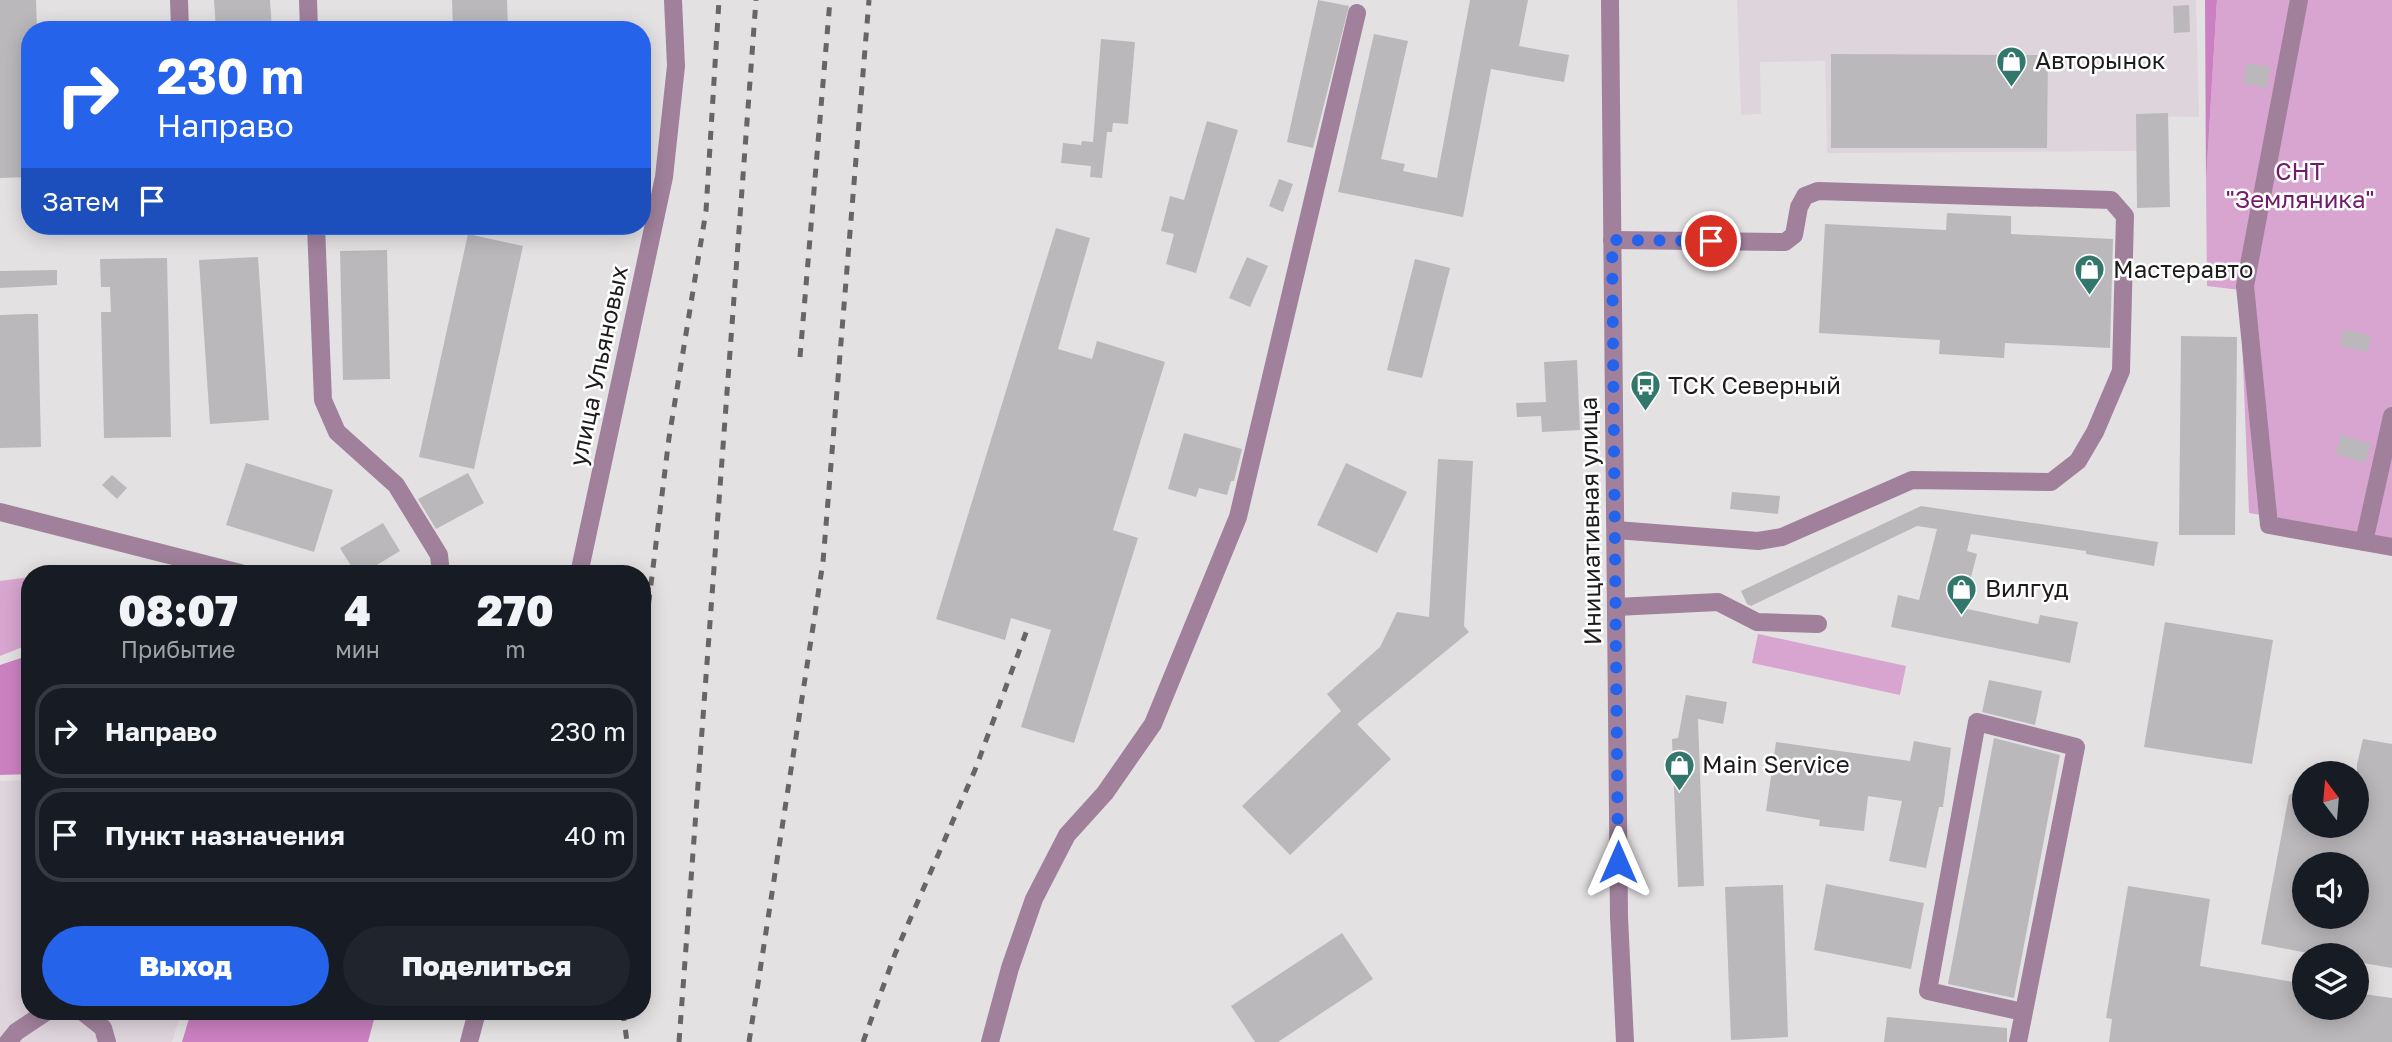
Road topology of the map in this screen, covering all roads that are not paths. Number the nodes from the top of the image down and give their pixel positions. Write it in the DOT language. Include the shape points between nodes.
graph roads {
  1 [pos="179,0"];
  2 [pos="308,0"];
  3 [pos="673,0"];
  4 [pos="1610,0"];
  5 [pos="2299,0"];
  6 [pos="1357,13"];
  7 [pos="180,21"];
  8 [pos="309,21"];
  9 [pos="316,235"];
  10 [pos="1612,240"];
  11 [pos="2392,416"];
  12 [pos="0,512"];
  13 [pos="1616,530"];
  14 [pos="2364,542"];
  15 [pos="2392,547"];
  16 [pos="209,565"];
  17 [pos="440,565"];
  18 [pos="581,565"];
  19 [pos="1616,607"];
  20 [pos="1818,624"];
  21 [pos="2023,1012"];
  22 [pos="34,1020"];
  23 [pos="93,1020"];
  24 [pos="475,1020"];
  25 [pos="8,1042"];
  26 [pos="107,1042"];
  27 [pos="470,1042"];
  28 [pos="990,1042"];
  29 [pos="1625,1042"];
  30 [pos="2018,1042"];
  1 -- 7 [label="street"];
  2 -- 8 [label="street"];
  3 -- 18 [label="street, улица Ульяновых" via="676,66 664,177"];
  4 -- 10 [label="street, Инициативная улица"];
  5 -- 14 [label="street" via="2245,286 2269,526"];
  6 -- 28 [label="street" via="1238,517 1153,724 1105,793 1067,835 1034,899"];
  9 -- 17 [label="street" via="323,400 337,432 396,485 439,555"];
  10 -- 13 [label="street, Инициативная улица"];
  10 -- 13 [label="street" via="1785,242 1794,235 1805,196 1818,191 2111,200 2125,216 2121,371 2078,461 2051,482 1912,480 1782,537 1758,541"];
  11 -- 14 [label="street"];
  12 -- 16 [label="street"];
  13 -- 19 [label="street, Инициативная улица"];
  14 -- 15 [label="street"];
  19 -- 20 [label="street" via="1718,602 1757,622"];
  19 -- 29 [label="street, Инициативная улица"];
  21 -- 21 [label="street" via="2076,747 1977,722 1928,991"];
  21 -- 30 [label="street"];
  22 -- 25 [label="street"];
  23 -- 26 [label="street" via="103,1028"];
  24 -- 27 [label="street"];
}
